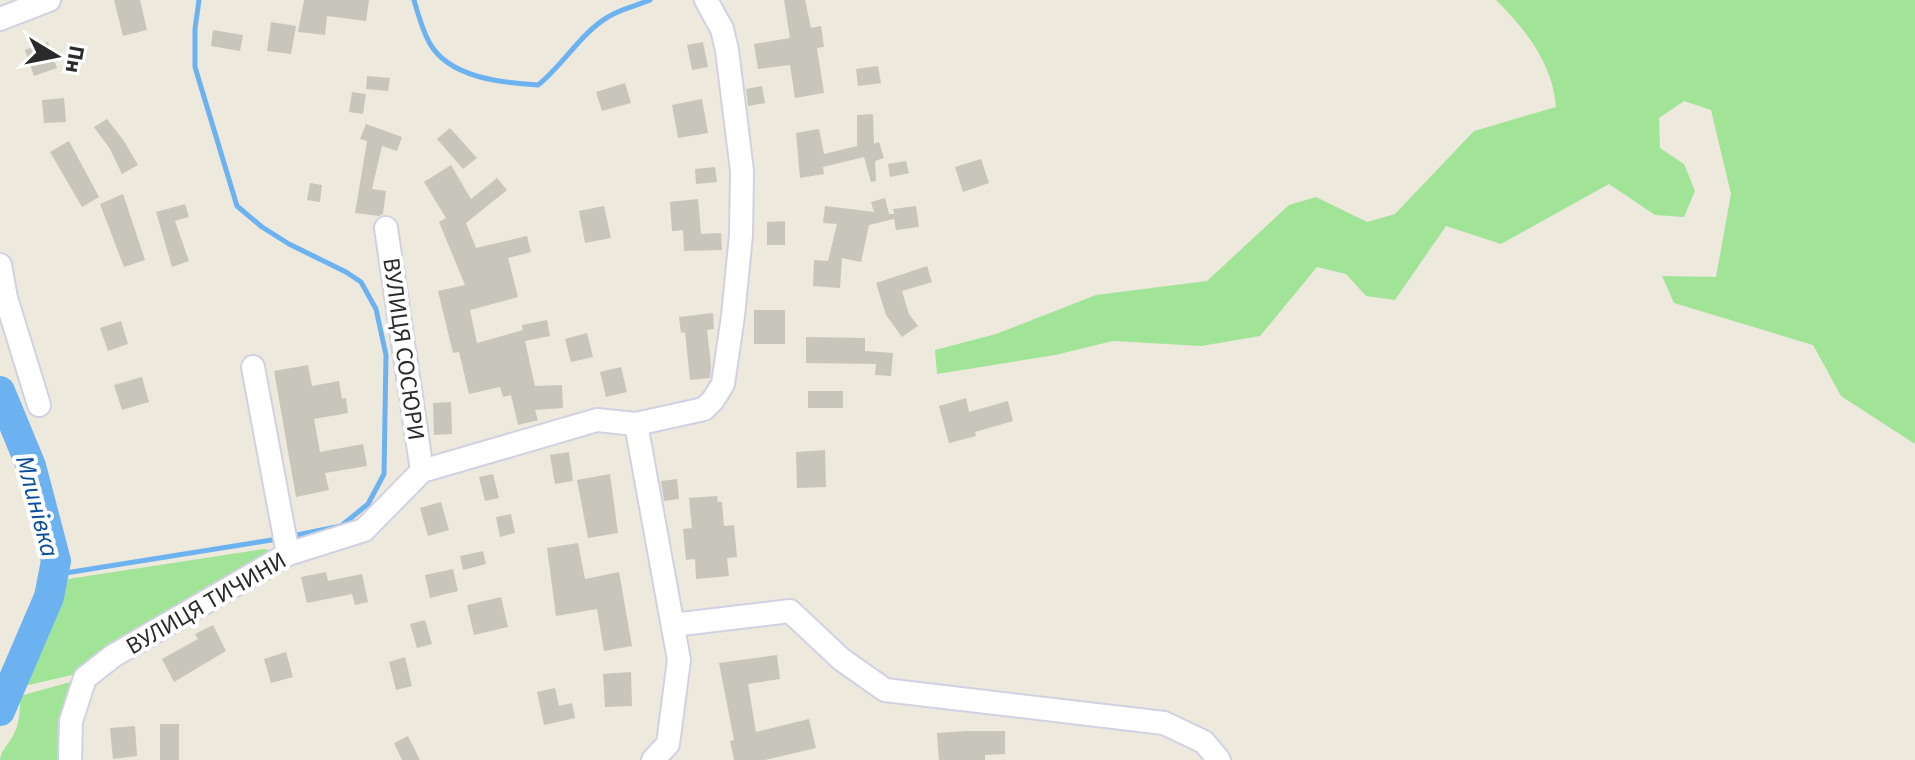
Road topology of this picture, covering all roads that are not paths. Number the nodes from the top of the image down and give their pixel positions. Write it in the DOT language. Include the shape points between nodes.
graph roads {
  1 [pos="49,0"];
  2 [pos="706,0"];
  3 [pos="0,19"];
  4 [pos="386,228"];
  5 [pos="0,265"];
  6 [pos="253,367"];
  7 [pos="39,405"];
  8 [pos="636,424"];
  9 [pos="422,471"];
  10 [pos="288,550"];
  11 [pos="673,625"];
  12 [pos="70,760"];
  13 [pos="653,760"];
  14 [pos="1219,760"];
  1 -- 3 [label="street"];
  2 -- 8 [label="street, ВУЛИЦЯ ТИЧИНИ" via="727,50 742,171 741,235 723,384 704,409"];
  4 -- 9 [label="street, ВУЛИЦЯ СОСЮРИ"];
  5 -- 7 [label="street"];
  6 -- 10 [label="street"];
  8 -- 9 [label="street, ВУЛИЦЯ ТИЧИНИ" via="597,420"];
  8 -- 11 [label="street"];
  9 -- 10 [label="street, ВУЛИЦЯ ТИЧИНИ" via="364,530"];
  10 -- 12 [label="street, ВУЛИЦЯ ТИЧИНИ" via="85,678 71,721"];
  11 -- 13 [label="street" via="679,660 668,744"];
  11 -- 14 [label="street" via="790,611 841,659 885,690 1164,723 1204,742"];
}
